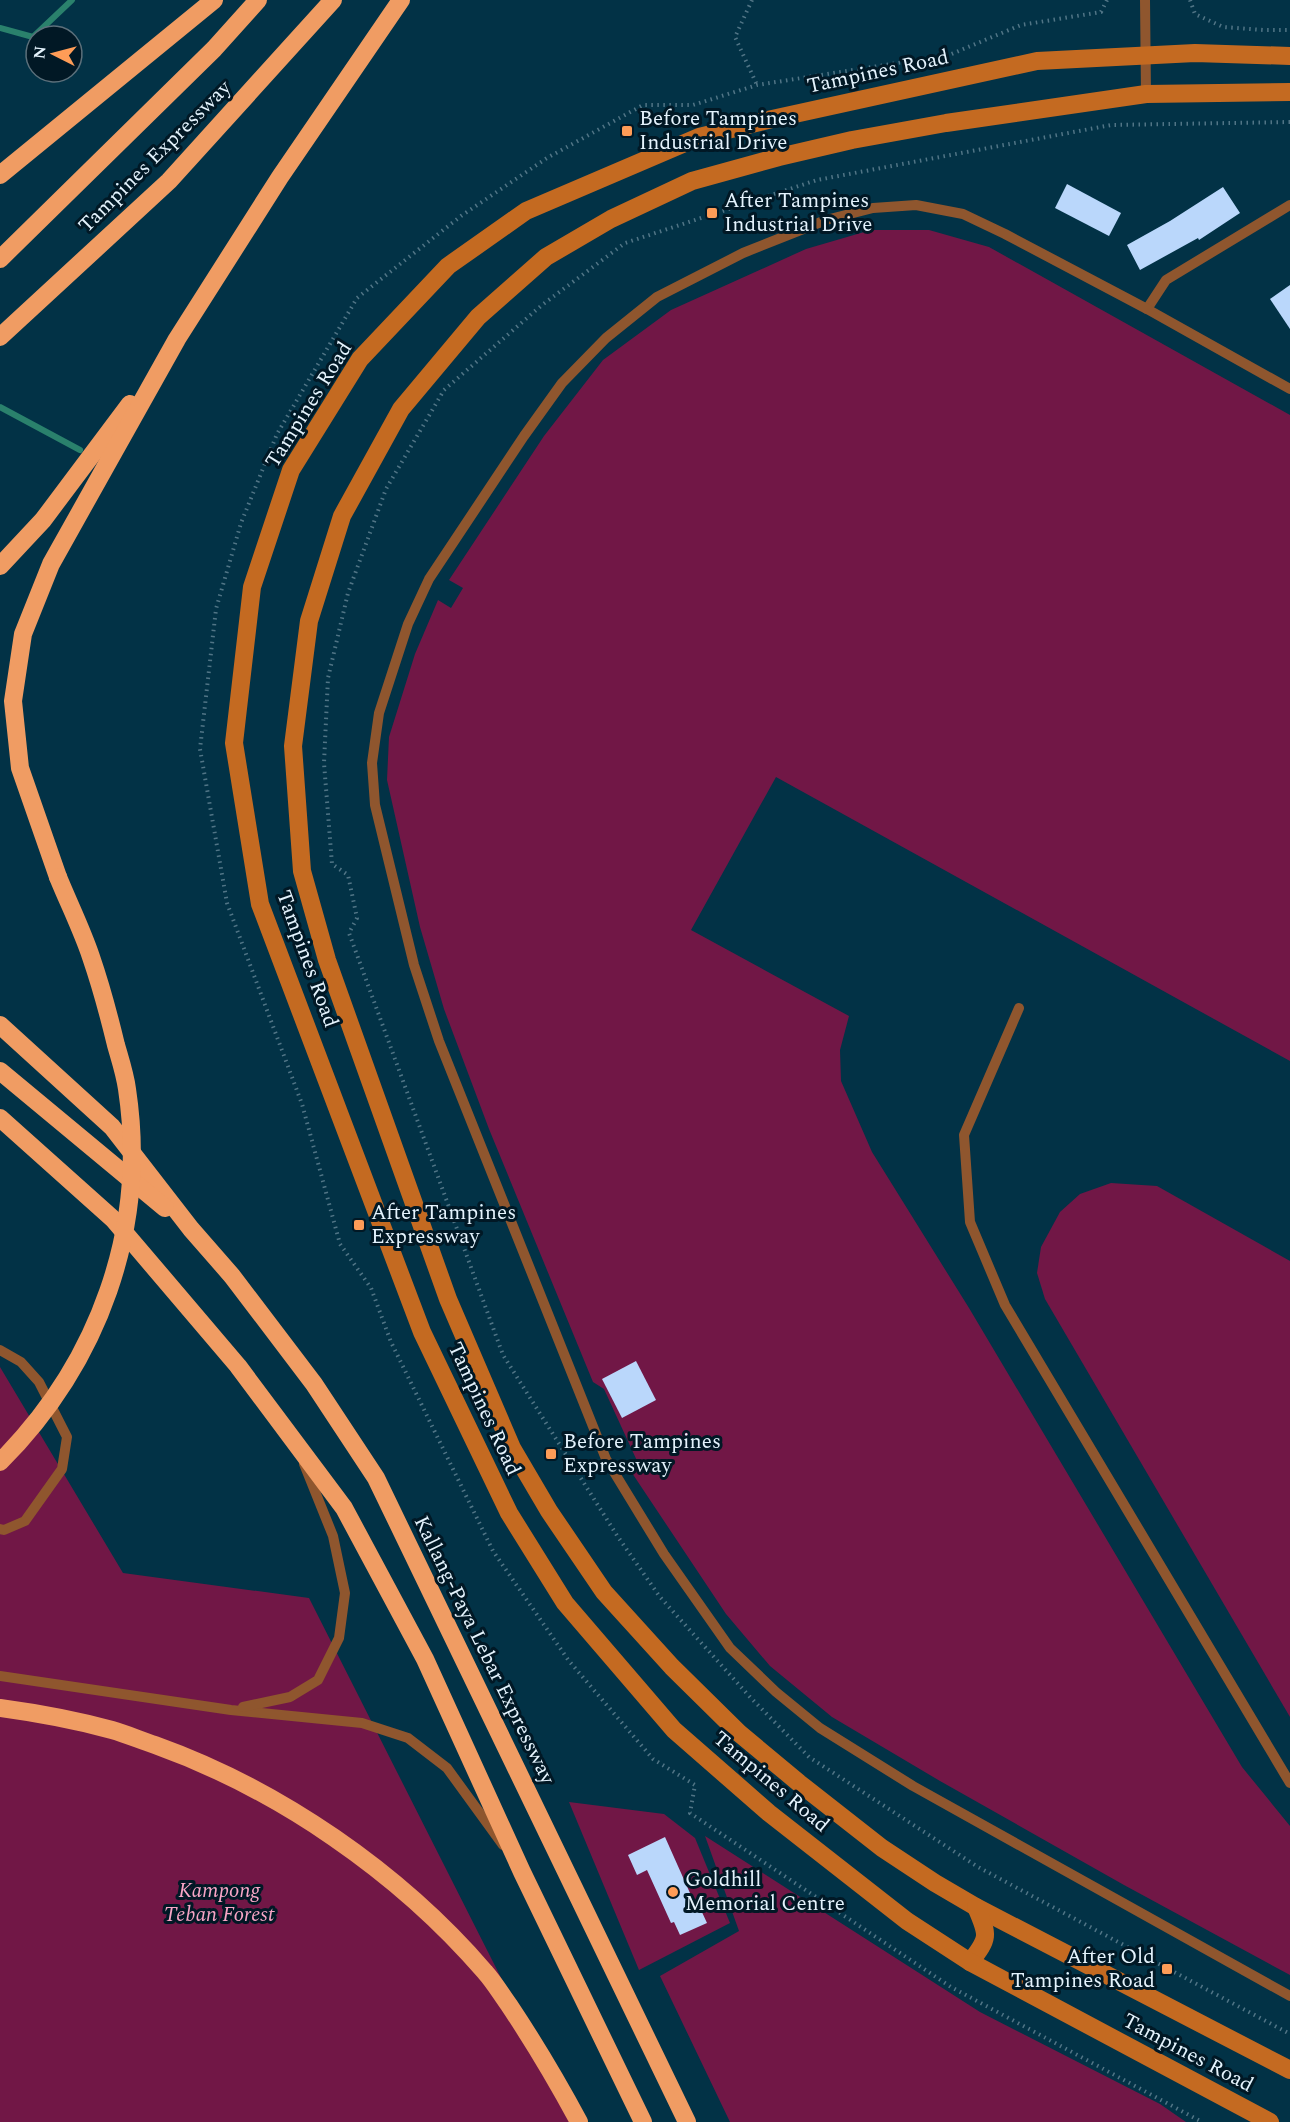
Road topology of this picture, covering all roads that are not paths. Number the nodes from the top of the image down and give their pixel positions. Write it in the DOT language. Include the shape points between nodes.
graph roads {
  1 [pos="214,0"];
  2 [pos="258,0"];
  3 [pos="333,0"];
  4 [pos="401,0"];
  5 [pos="1145,0"];
  6 [pos="1147,55"];
  7 [pos="1290,56"];
  8 [pos="1290,92"];
  9 [pos="1146,94"];
  10 [pos="9,160"];
  11 [pos="0,176"];
  12 [pos="1290,206"];
  13 [pos="0,259"];
  14 [pos="1147,309"];
  15 [pos="0,337"];
  16 [pos="177,339"];
  17 [pos="1290,389"];
  18 [pos="0,566"];
  19 [pos="1019,1008"];
  20 [pos="0,1025"];
  21 [pos="0,1071"];
  22 [pos="4,1122"];
  23 [pos="191,1229"];
  24 [pos="0,1350"];
  25 [pos="296,1445"];
  26 [pos="0,1462"];
  27 [pos="0,1529"];
  28 [pos="0,1676"];
  29 [pos="0,1708"];
  30 [pos="231,1710"];
  31 [pos="1290,1783"];
  32 [pos="522,1872"];
  33 [pos="976,1907"];
  34 [pos="970,1962"];
  35 [pos="1290,1996"];
  36 [pos="1290,2070"];
  37 [pos="579,2122"];
  38 [pos="643,2122"];
  39 [pos="687,2122"];
  40 [pos="1270,2122"];
  1 -- 10 [label="highway"];
  2 -- 13 [label="highway, Tampines Expressway" via="214,50"];
  3 -- 15 [label="highway, Tampines Expressway" via="169,181"];
  4 -- 16 [label="highway" via="280,177"];
  5 -- 6 [label="lane"];
  6 -- 7 [label="main road, Tampines Road"];
  6 -- 9 [label="lane"];
  6 -- 34 [label="main road, Tampines Road" via="1037,61 699,137 526,211 448,266 360,359 291,470 252,587 234,743 260,904 422,1332 509,1513 565,1603 674,1730 843,1872"];
  8 -- 9 [label="main road, Tampines Road"];
  9 -- 33 [label="main road, Tampines Road" via="946,123 779,157 692,181 611,219 546,257 478,317 401,409 342,516 309,621 292,746 302,871 327,960 448,1299 522,1466 604,1592 739,1733 882,1848"];
  10 -- 11 [label="highway"];
  12 -- 14 [label="lane" via="1166,280"];
  14 -- 17 [label="lane"];
  14 -- 35 [label="lane" via="963,214 916,205 873,208 826,220 743,253 657,297 606,338 562,383 429,579 408,624 379,712 372,763 375,805 414,965 439,1041 606,1459 664,1554 730,1648 820,1728 913,1786"];
  16 -- 18 [label="highway" via="54,506"];
  16 -- 26 [label="highway, bridge" via="51,564 23,634 14,701 20,768 58,878 91,957 127,1087 132,1186 121,1251 102,1311 67,1377 27,1435"];
  19 -- 31 [label="lane" via="964,1135 970,1222 1005,1305"];
  20 -- 23 [label="highway" via="112,1127"];
  21 -- 23 [label="highway"];
  22 -- 25 [label="highway" via="113,1219 238,1365"];
  23 -- 39 [label="highway, Kallang-Paya Lebar Expressway" via="314,1384 376,1478"];
  24 -- 27 [label="lane" via="21,1362 39,1382 68,1437 63,1469 26,1521"];
  25 -- 30 [label="lane" via="333,1536 345,1593 339,1638 318,1680 290,1697"];
  25 -- 32 [label="highway" via="344,1508 425,1659"];
  28 -- 30 [label="lane"];
  29 -- 37 [label="highway" via="113,1730 186,1756 253,1787 349,1847 433,1918 486,1972 539,2049"];
  30 -- 32 [label="lane" via="362,1723 408,1738 447,1768"];
  32 -- 38 [label="highway"];
  33 -- 34 [label="main road" via="985,1930 985,1943"];
  33 -- 36 [label="main road, Tampines Road"];
  34 -- 40 [label="main road, Tampines Road"];
}
